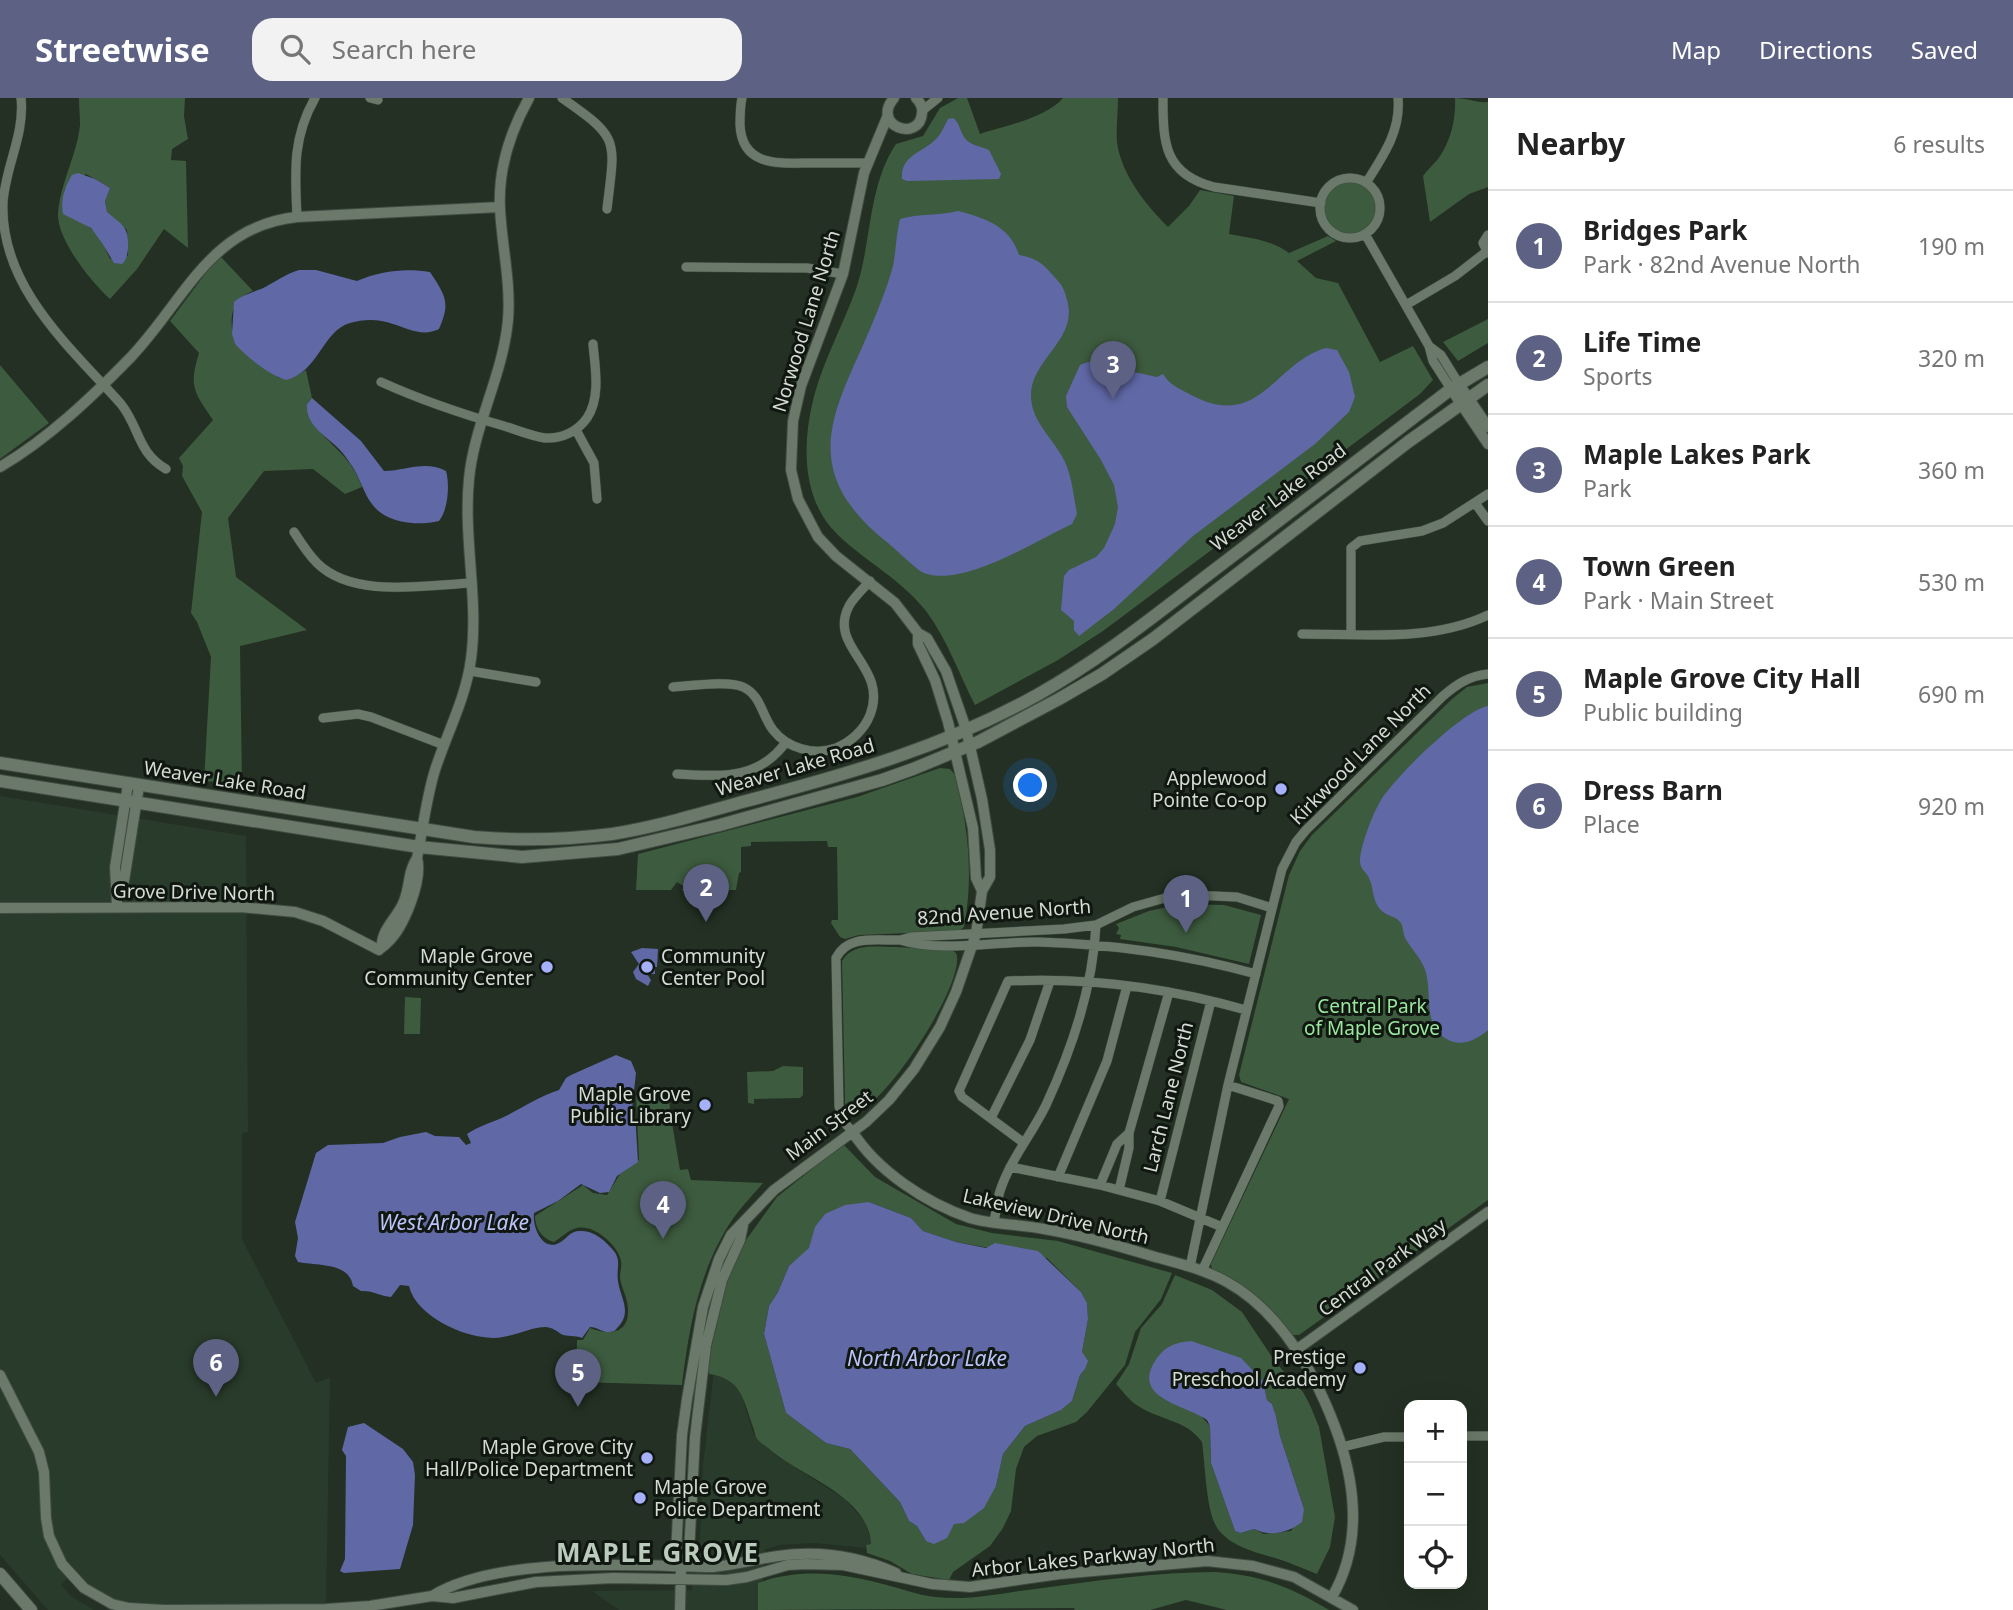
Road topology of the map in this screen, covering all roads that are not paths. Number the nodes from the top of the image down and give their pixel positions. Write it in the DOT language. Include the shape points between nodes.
graph roads {
  1 [pos="21,98"];
  2 [pos="315,98"];
  3 [pos="529,98"];
  4 [pos="562,98"];
  5 [pos="742,98"];
  6 [pos="916,98"];
  7 [pos="938,98"];
  8 [pos="1164,98"];
  9 [pos="1398,98"];
  10 [pos="888,104"];
  11 [pos="923,110"];
  12 [pos="901,129"];
  13 [pos="877,142"];
  14 [pos="868,163"];
  15 [pos="1366,183"];
  16 [pos="2,200"];
  17 [pos="1321,203"];
  18 [pos="500,207"];
  19 [pos="607,209"];
  20 [pos="297,217"];
  21 [pos="1365,234"];
  22 [pos="1488,235"];
  23 [pos="1487,253"];
  24 [pos="686,267"];
  25 [pos="843,274"];
  26 [pos="1406,305"];
  27 [pos="593,344"];
  28 [pos="1488,367"];
  29 [pos="381,382"];
  30 [pos="103,384"];
  31 [pos="1488,385"];
  32 [pos="1455,387"];
  33 [pos="1464,401"];
  34 [pos="482,419"];
  35 [pos="1488,427"];
  36 [pos="576,430"];
  37 [pos="1488,444"];
  38 [pos="0,467"];
  39 [pos="166,469"];
  40 [pos="1488,494"];
  41 [pos="597,499"];
  42 [pos="1475,503"];
  43 [pos="1488,522"];
  44 [pos="293,533"];
  45 [pos="870,581"];
  46 [pos="472,583"];
  47 [pos="1488,615"];
  48 [pos="918,633"];
  49 [pos="1302,634"];
  50 [pos="1351,634"];
  51 [pos="470,671"];
  52 [pos="1488,674"];
  53 [pos="536,682"];
  54 [pos="674,687"];
  55 [pos="323,718"];
  56 [pos="966,729"];
  57 [pos="951,736"];
  58 [pos="786,742"];
  59 [pos="444,745"];
  60 [pos="970,745"];
  61 [pos="955,751"];
  62 [pos="0,762"];
  63 [pos="677,775"];
  64 [pos="0,781"];
  65 [pos="133,785"];
  66 [pos="131,802"];
  67 [pos="422,831"];
  68 [pos="418,853"];
  69 [pos="982,891"];
  70 [pos="117,907"];
  71 [pos="0,908"];
  72 [pos="1272,908"];
  73 [pos="1096,925"];
  74 [pos="974,939"];
  75 [pos="1095,944"];
  76 [pos="839,952"];
  77 [pos="1255,974"];
  78 [pos="1050,981"];
  79 [pos="1089,982"];
  80 [pos="1128,986"];
  81 [pos="1170,992"];
  82 [pos="1211,1001"];
  83 [pos="1246,1010"];
  84 [pos="1228,1085"];
  85 [pos="991,1118"];
  86 [pos="852,1131"];
  87 [pos="1129,1133"];
  88 [pos="1024,1143"];
  89 [pos="1010,1167"];
  90 [pos="1058,1177"];
  91 [pos="1100,1185"];
  92 [pos="1119,1190"];
  93 [pos="1160,1201"];
  94 [pos="1488,1212"];
  95 [pos="1201,1217"];
  96 [pos="994,1222"];
  97 [pos="1222,1227"];
  98 [pos="1190,1267"];
  99 [pos="1202,1271"];
  100 [pos="1296,1350"];
  101 [pos="0,1374"];
  102 [pos="1467,1436"];
  103 [pos="1488,1436"];
  104 [pos="1404,1437"];
  105 [pos="1342,1447"];
  106 [pos="681,1566"];
  107 [pos="0,1574"];
  108 [pos="680,1578"];
  109 [pos="910,1579"];
  110 [pos="432,1596"];
  111 [pos="1332,1597"];
  112 [pos="31,1610"];
  113 [pos="181,1610"];
  114 [pos="680,1610"];
  115 [pos="1353,1610"];
  1 -- 16 [label="street" via="21,122"];
  2 -- 20 [label="street" via="299,132"];
  3 -- 18 [label="street" via="506,153"];
  4 -- 19 [label="street" via="597,123 610,142 613,157"];
  5 -- 14 [label="street" via="742,139 756,157 776,163"];
  6 -- 11 [label="street"];
  7 -- 11 [label="street"];
  8 -- 17 [label="street" via="1168,153 1197,183"];
  9 -- 15 [label="street" via="1395,132"];
  10 -- 12 [label="street" via="894,126"];
  10 -- 13 [label="street, Norwood Lane North"];
  11 -- 12 [label="street" via="917,125"];
  12 -- 13 [label="street"];
  13 -- 14 [label="street, Norwood Lane North"];
  14 -- 25 [label="street, Norwood Lane North"];
  15 -- 17 [label="street" via="1338,181"];
  15 -- 21 [label="street" via="1374,190 1380,209"];
  16 -- 30 [label="street" via="5,237 18,274 58,336"];
  17 -- 21 [label="street" via="1322,219 1338,235 1352,238"];
  18 -- 20 [label="street"];
  18 -- 34 [label="street" via="508,320"];
  20 -- 30 [label="street" via="261,224 223,246"];
  21 -- 26 [label="street"];
  22 -- 23 [label="street" via="1483,243"];
  23 -- 26 [label="street"];
  24 -- 25 [label="street" via="807,268"];
  25 -- 45 [label="street, Norwood Lane North" via="799,395 791,470 798,499 818,537"];
  26 -- 32 [label="street" via="1429,346 1441,355"];
  27 -- 36 [label="street" via="595,399"];
  28 -- 32 [label="main road, Weaver Lake Road"];
  29 -- 34 [label="street"];
  30 -- 38 [label="street" via="40,440"];
  30 -- 39 [label="street" via="130,415 146,452"];
  31 -- 33 [label="main road, Weaver Lake Road"];
  32 -- 33 [label="street"];
  32 -- 56 [label="main road, Weaver Lake Road" via="1129,637 1035,696"];
  33 -- 35 [label="street"];
  33 -- 37 [label="street"];
  33 -- 60 [label="main road, Weaver Lake Road" via="1153,639 1091,680"];
  34 -- 36 [label="street" via="546,438"];
  34 -- 46 [label="street" via="467,504"];
  36 -- 41 [label="street" via="594,463"];
  40 -- 42 [label="street"];
  42 -- 43 [label="street"];
  42 -- 50 [label="street" via="1422,531 1360,541 1351,548"];
  44 -- 46 [label="street" via="317,564 341,579 393,587"];
  45 -- 48 [label="street, Norwood Lane North"];
  45 -- 58 [label="street" via="844,618 849,645 873,686 865,725 855,737 833,749 803,750"];
  46 -- 51 [label="street"];
  47 -- 50 [label="street" via="1465,625 1412,633"];
  48 -- 56 [label="street, Norwood Lane North" via="928,638 942,661"];
  48 -- 57 [label="street, Norwood Lane North"];
  49 -- 50 [label="street"];
  51 -- 53 [label="street"];
  51 -- 59 [label="street"];
  52 -- 72 [label="street, Kirkwood Lane North" via="1455,685 1306,830 1282,869"];
  54 -- 58 [label="street" via="744,687"];
  55 -- 59 [label="street" via="358,714"];
  56 -- 57 [label="main road, Weaver Lake Road"];
  56 -- 60 [label="street, Norwood Lane North"];
  57 -- 61 [label="street, Norwood Lane North"];
  57 -- 67 [label="main road, Weaver Lake Road" via="851,773 612,834 525,841"];
  58 -- 63 [label="street" via="765,765 746,771"];
  59 -- 67 [label="street"];
  60 -- 61 [label="main road, Weaver Lake Road"];
  60 -- 69 [label="street, Main Street" via="990,850 990,877"];
  61 -- 68 [label="main road, Weaver Lake Road" via="882,780 618,849 522,857"];
  61 -- 69 [label="street, Main Street"];
  62 -- 65 [label="main road, Weaver Lake Road"];
  64 -- 66 [label="main road, Weaver Lake Road"];
  65 -- 66 [label="street"];
  65 -- 67 [label="main road, Weaver Lake Road"];
  66 -- 68 [label="main road, Weaver Lake Road"];
  66 -- 70 [label="street" via="115,867"];
  67 -- 68 [label="street"];
  68 -- 70 [label="street, Grove Drive North" via="404,903 380,948 323,920 295,912"];
  69 -- 74 [label="street, Main Street"];
  70 -- 71 [label="street, Grove Drive North"];
  72 -- 73 [label="street, 82nd Avenue North" via="1237,897 1182,896 1133,907"];
  72 -- 77 [label="street, Kirkwood Lane North"];
  73 -- 74 [label="street, 82nd Avenue North"];
  73 -- 75 [label="street"];
  74 -- 75 [label="street, 82nd Avenue North"];
  74 -- 76 [label="street, 82nd Avenue North" via="854,941"];
  74 -- 86 [label="street, Main Street" via="948,1010 926,1052 889,1100"];
  75 -- 77 [label="street, 82nd Avenue North" via="1159,952"];
  75 -- 79 [label="street"];
  76 -- 86 [label="street, Lakeview Drive North" via="839,1106 842,1120"];
  77 -- 83 [label="street, Kirkwood Lane North"];
  78 -- 79 [label="street"];
  78 -- 85 [label="street" via="1031,1040"];
  78 -- 85 [label="street" via="1008,981 960,1086 962,1097"];
  79 -- 80 [label="street"];
  79 -- 88 [label="street" via="1073,1039"];
  80 -- 81 [label="street"];
  80 -- 90 [label="street" via="1107,1061"];
  81 -- 82 [label="street"];
  81 -- 87 [label="street"];
  82 -- 83 [label="street"];
  82 -- 93 [label="street, Larch Lane North"];
  83 -- 84 [label="street, Kirkwood Lane North"];
  84 -- 95 [label="street, Kirkwood Lane North"];
  84 -- 97 [label="street" via="1278,1101 1279,1106"];
  85 -- 88 [label="street"];
  86 -- 96 [label="street, Lakeview Drive North" via="876,1161 913,1189 947,1208"];
  86 -- 106 [label="street, Main Street" via="786,1179 744,1223 722,1280 706,1345 689,1507 689,1554"];
  87 -- 91 [label="street" via="1117,1144"];
  87 -- 92 [label="street"];
  88 -- 89 [label="street"];
  89 -- 90 [label="street"];
  89 -- 96 [label="street"];
  90 -- 91 [label="street"];
  91 -- 92 [label="street"];
  92 -- 93 [label="street"];
  93 -- 95 [label="street"];
  94 -- 100 [label="street, Central Park Way"];
  95 -- 97 [label="street"];
  95 -- 98 [label="street, Kirkwood Lane North"];
  96 -- 98 [label="street, Lakeview Drive North" via="1066,1233"];
  97 -- 99 [label="street"];
  98 -- 99 [label="street, Lakeview Drive North"];
  99 -- 100 [label="street, Lakeview Drive North" via="1228,1282 1252,1300"];
  100 -- 105 [label="street, Lakeview Drive North" via="1317,1384"];
  101 -- 113 [label="street, Arbor Lakes Parkway North" via="39,1452 49,1536 65,1569 112,1604"];
  102 -- 103 [label="street"];
  104 -- 105 [label="street"];
  105 -- 111 [label="street, Lakeview Drive North" via="1353,1531 1349,1561"];
  106 -- 108 [label="street, Main Street"];
  106 -- 109 [label="street, Arbor Lakes Parkway North" via="739,1565 775,1556 825,1554 859,1558"];
  106 -- 110 [label="street, Arbor Lakes Parkway North" via="535,1568 485,1576"];
  107 -- 112 [label="main road"];
  108 -- 109 [label="street, Arbor Lakes Parkway North" via="726,1580 788,1565 827,1563"];
  108 -- 110 [label="street, Arbor Lakes Parkway North" via="536,1582 453,1598"];
  108 -- 114 [label="street, Main Street"];
  109 -- 111 [label="street, Arbor Lakes Parkway North" via="970,1587 1207,1561 1294,1577"];
  110 -- 113 [label="street, Arbor Lakes Parkway North" via="326,1609"];
  111 -- 115 [label="street, Arbor Lakes Parkway North"];
}
